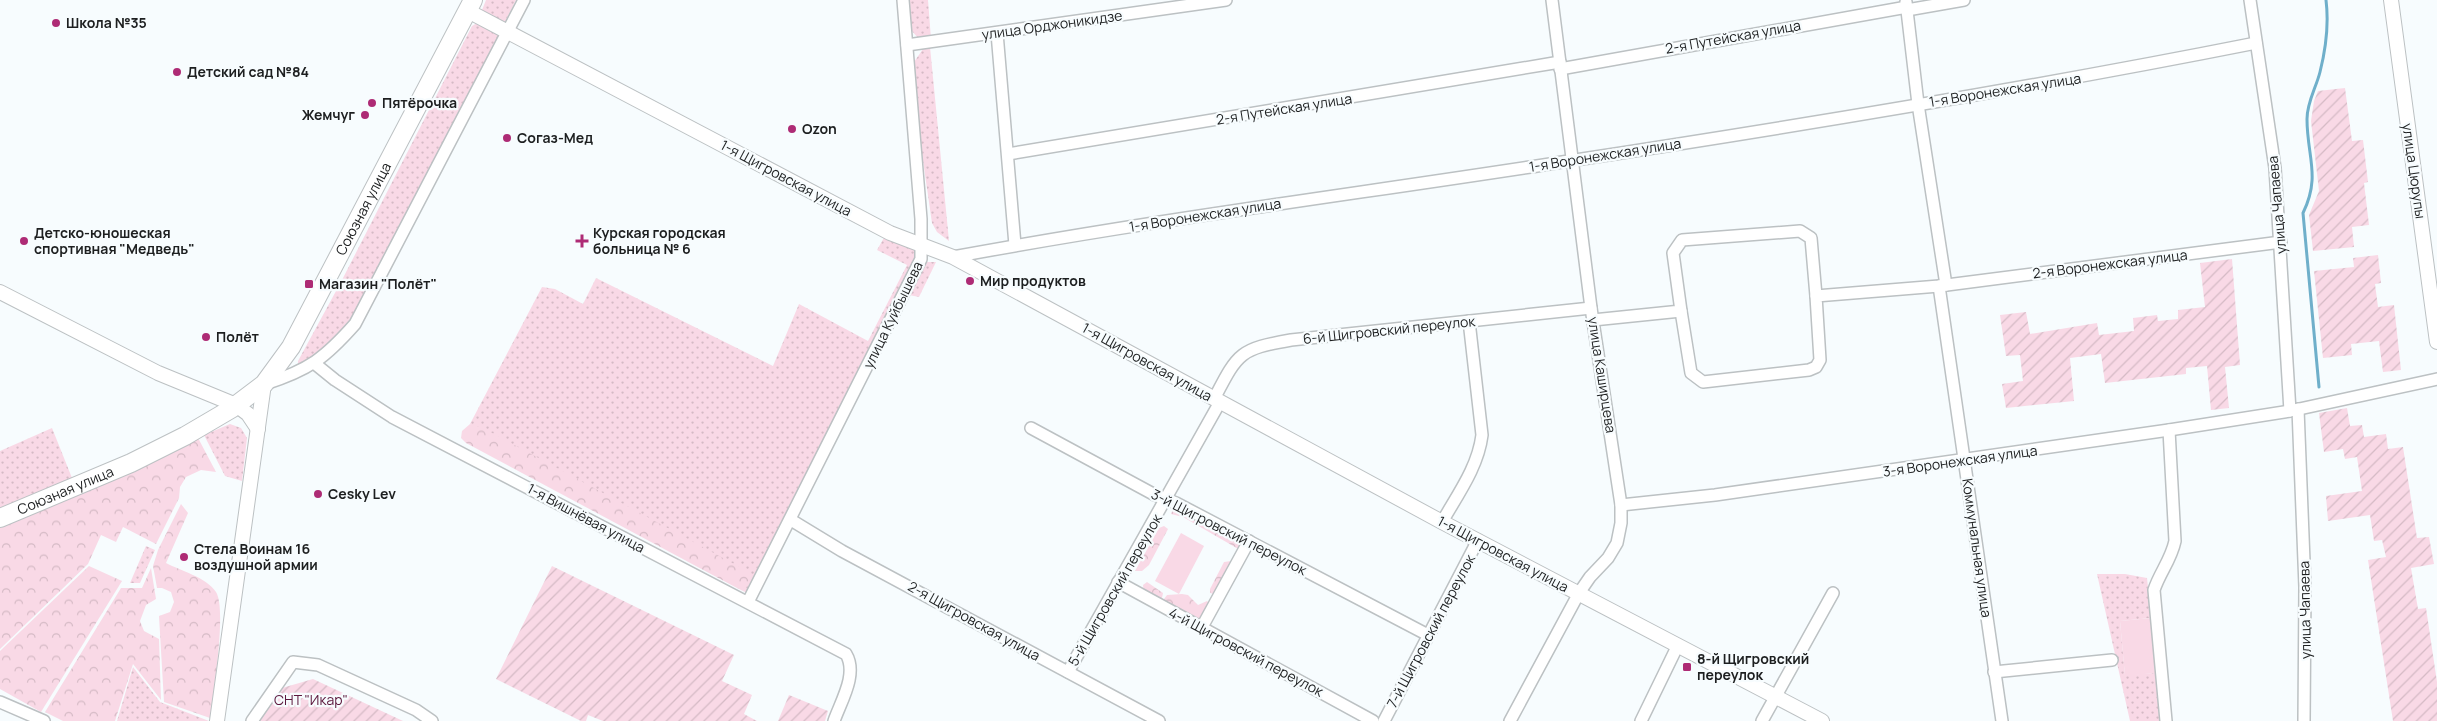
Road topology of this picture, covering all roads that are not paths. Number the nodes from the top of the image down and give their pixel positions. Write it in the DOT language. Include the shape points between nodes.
graph roads {
  1 [pos="524,0"];
  2 [pos="904,0"];
  3 [pos="1226,0"];
  4 [pos="1552,0"];
  5 [pos="1964,0"];
  6 [pos="2250,0"];
  7 [pos="2391,0"];
  8 [pos="470,6"];
  9 [pos="1906,6"];
  10 [pos="508,31"];
  11 [pos="997,33"];
  12 [pos="2256,43"];
  13 [pos="907,44"];
  14 [pos="1560,66"];
  15 [pos="1918,104"];
  16 [pos="1008,154"];
  17 [pos="1571,161"];
  18 [pos="2281,242"];
  19 [pos="923,244"];
  20 [pos="1015,245"];
  21 [pos="952,257"];
  22 [pos="1942,286"];
  23 [pos="0,292"];
  24 [pos="1816,296"];
  25 [pos="1591,308"];
  26 [pos="1681,311"];
  27 [pos="1593,320"];
  28 [pos="1469,321"];
  29 [pos="2437,342"];
  30 [pos="314,363"];
  31 [pos="2437,379"];
  32 [pos="264,384"];
  33 [pos="1217,401"];
  34 [pos="236,405"];
  35 [pos="2294,410"];
  36 [pos="1031,428"];
  37 [pos="258,429"];
  38 [pos="2169,430"];
  39 [pos="1965,461"];
  40 [pos="1166,500"];
  41 [pos="1621,505"];
  42 [pos="0,518"];
  43 [pos="791,520"];
  44 [pos="1442,522"];
  45 [pos="1478,540"];
  46 [pos="1249,541"];
  47 [pos="1118,582"];
  48 [pos="1579,593"];
  49 [pos="1833,593"];
  50 [pos="748,602"];
  51 [pos="1202,628"];
  52 [pos="1428,635"];
  53 [pos="1678,645"];
  54 [pos="2112,660"];
  55 [pos="1068,672"];
  56 [pos="1994,672"];
  57 [pos="1775,696"];
  58 [pos="0,702"];
  59 [pos="26,718"];
  60 [pos="44,721"];
  61 [pos="217,721"];
  62 [pos="252,721"];
  63 [pos="432,721"];
  64 [pos="834,721"];
  65 [pos="1159,721"];
  66 [pos="1373,721"];
  67 [pos="1384,721"];
  68 [pos="1510,721"];
  69 [pos="1641,721"];
  70 [pos="1762,721"];
  71 [pos="1822,721"];
  72 [pos="2002,721"];
  73 [pos="2166,721"];
  74 [pos="2304,721"];
  1 -- 10 [label="street"];
  2 -- 13 [label="street, улица Куйбышева"];
  3 -- 11 [label="street, улица Орджоникидзе"];
  4 -- 14 [label="street, улица Каширцева"];
  5 -- 9 [label="street, 2-я Путейская улица"];
  6 -- 12 [label="street, улица Чапаева"];
  7 -- 29 [label="street, улица Цюрупы"];
  8 -- 10 [label="street, 1-я Щигровская улица"];
  8 -- 32 [label="main road, Союзная улица" via="291,347"];
  9 -- 14 [label="street, 2-я Путейская улица"];
  9 -- 15 [label="street, Коммунальная улица"];
  10 -- 19 [label="street, 1-я Щигровская улица" via="890,233"];
  10 -- 30 [label="street" via="355,324 330,352"];
  11 -- 13 [label="street, улица Орджоникидзе"];
  11 -- 16 [label="street"];
  12 -- 15 [label="street, 1-я Воронежская улица"];
  12 -- 18 [label="street, улица Чапаева" via="2275,168"];
  13 -- 19 [label="street, улица Куйбышева"];
  14 -- 16 [label="street, 2-я Путейская улица"];
  14 -- 17 [label="street, улица Каширцева"];
  15 -- 17 [label="street, 1-я Воронежская улица"];
  15 -- 22 [label="street, Коммунальная улица"];
  16 -- 20 [label="street"];
  17 -- 20 [label="street, 1-я Воронежская улица"];
  17 -- 25 [label="street, улица Каширцева"];
  18 -- 22 [label="street, 2-я Воронежская улица"];
  18 -- 35 [label="street, улица Чапаева"];
  19 -- 21 [label="street, 1-я Щигровская улица"];
  19 -- 43 [label="street, улица Куйбышева" via="919,266"];
  20 -- 21 [label="street, 1-я Воронежская улица"];
  21 -- 33 [label="street, 1-я Щигровская улица"];
  22 -- 24 [label="street, 2-я Воронежская улица"];
  22 -- 39 [label="street, Коммунальная улица"];
  23 -- 34 [label="street" via="158,373"];
  24 -- 26 [label="street" via="1820,360 1816,367 1732,379 1703,382 1691,374"];
  24 -- 26 [label="street" via="1811,238 1807,233 1682,240 1673,253"];
  25 -- 27 [label="street, улица Каширцева"];
  25 -- 28 [label="street, 6-й Щигровский переулок"];
  26 -- 27 [label="street"];
  27 -- 41 [label="street, улица Каширцева"];
  28 -- 33 [label="street, 6-й Щигровский переулок" via="1258,346 1242,353"];
  28 -- 44 [label="street" via="1482,435 1480,450"];
  30 -- 32 [label="street" via="292,375"];
  30 -- 50 [label="street, 1-я Вишнёвая улица" via="334,380 395,419"];
  31 -- 35 [label="street, 3-я Воронежская улица"];
  32 -- 34 [label="main road, Союзная улица"];
  32 -- 37 [label="street"];
  33 -- 40 [label="street, 5-й Щигровский переулок"];
  33 -- 44 [label="street, 1-я Щигровская улица"];
  34 -- 37 [label="street" via="248,414"];
  34 -- 42 [label="main road, Союзная улица" via="131,463"];
  35 -- 38 [label="street, 3-я Воронежская улица"];
  35 -- 74 [label="street, улица Чапаева" via="2305,587"];
  36 -- 40 [label="street, 3-й Щигровский переулок"];
  37 -- 61 [label="street"];
  38 -- 39 [label="street, 3-я Воронежская улица"];
  38 -- 73 [label="street" via="2174,541 2172,554 2154,590"];
  39 -- 41 [label="street, 3-я Воронежская улица" via="1714,496"];
  39 -- 56 [label="street, Коммунальная улица"];
  40 -- 46 [label="street, 3-й Щигровский переулок"];
  40 -- 47 [label="street, 5-й Щигровский переулок"];
  41 -- 48 [label="street, улица Каширцева" via="1617,543"];
  43 -- 50 [label="street, улица Куйбышева"];
  43 -- 55 [label="street, 2-я Щигровская улица"];
  44 -- 45 [label="street, 1-я Щигровская улица"];
  45 -- 48 [label="street, 1-я Щигровская улица"];
  45 -- 52 [label="street, 7-й Щигровский переулок"];
  46 -- 51 [label="street"];
  46 -- 52 [label="street, 3-й Щигровский переулок"];
  47 -- 51 [label="street, 4-й Щигровский переулок"];
  47 -- 55 [label="street, 5-й Щигровский переулок"];
  48 -- 53 [label="street, 1-я Щигровская улица"];
  48 -- 68 [label="street, улица Каширцева"];
  49 -- 57 [label="street"];
  50 -- 64 [label="street, 1-я Вишнёвая улица" via="846,654 851,673"];
  51 -- 66 [label="street, 4-й Щигровский переулок"];
  52 -- 67 [label="street, 7-й Щигровский переулок"];
  53 -- 57 [label="street, 1-я Щигровская улица"];
  53 -- 69 [label="street"];
  54 -- 56 [label="street"];
  55 -- 65 [label="street, 2-я Щигровская улица"];
  56 -- 72 [label="street, Коммунальная улица"];
  57 -- 70 [label="street"];
  57 -- 71 [label="street, 1-я Щигровская улица"];
  58 -- 59 [label="street"];
  59 -- 60 [label="street"];
  62 -- 63 [label="street" via="293,662 318,665 416,710"];
}
